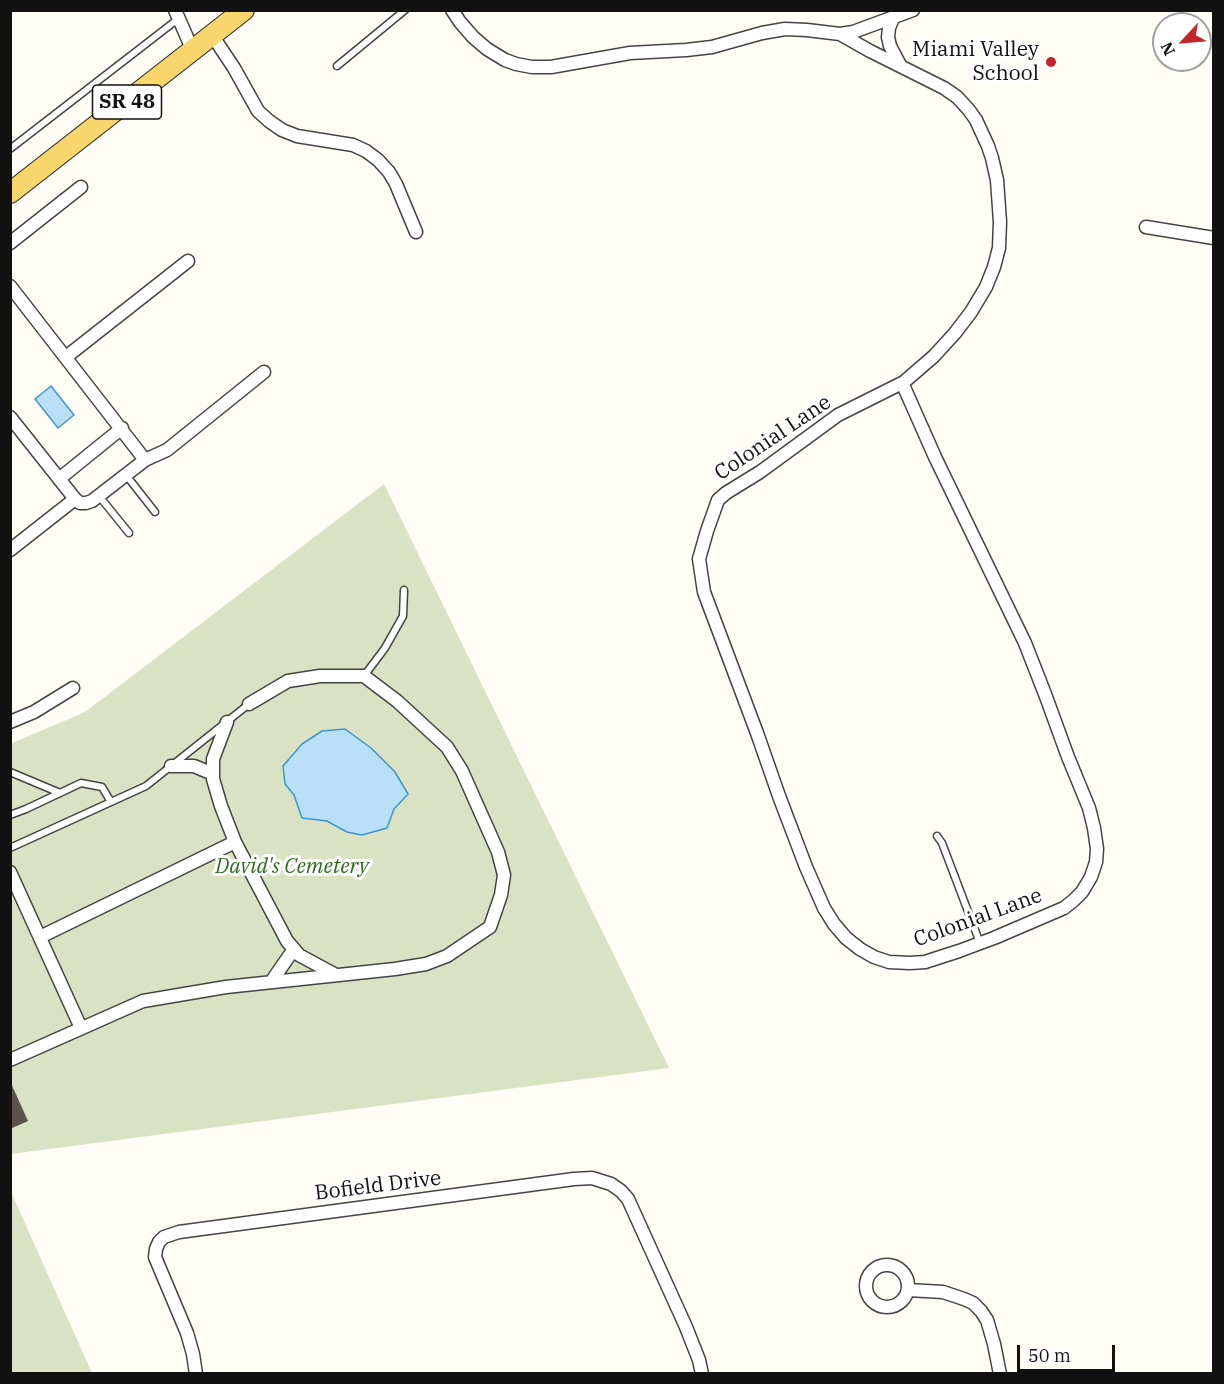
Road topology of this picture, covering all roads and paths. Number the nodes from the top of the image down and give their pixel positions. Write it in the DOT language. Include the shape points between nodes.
graph roads {
  1 [pos="243,10"];
  2 [pos="405,10"];
  3 [pos="452,10"];
  4 [pos="914,10"];
  5 [pos="177,14"];
  6 [pos="893,18"];
  7 [pos="840,34"];
  8 [pos="212,35"];
  9 [pos="193,51"];
  10 [pos="900,65"];
  11 [pos="337,66"];
  12 [pos="10,148"];
  13 [pos="81,187"];
  14 [pos="10,193"];
  15 [pos="1146,227"];
  16 [pos="416,232"];
  17 [pos="1214,237"];
  18 [pos="10,243"];
  19 [pos="188,261"];
  20 [pos="10,286"];
  21 [pos="66,357"];
  22 [pos="264,372"];
  23 [pos="904,382"];
  24 [pos="10,417"];
  25 [pos="122,428"];
  26 [pos="145,460"];
  27 [pos="126,475"];
  28 [pos="59,479"];
  29 [pos="98,496"];
  30 [pos="75,499"];
  31 [pos="155,512"];
  32 [pos="129,533"];
  33 [pos="10,550"];
  34 [pos="404,590"];
  35 [pos="364,676"];
  36 [pos="73,688"];
  37 [pos="249,704"];
  38 [pos="10,722"];
  39 [pos="227,722"];
  40 [pos="171,766"];
  41 [pos="10,772"];
  42 [pos="213,774"];
  43 [pos="60,793"];
  44 [pos="111,802"];
  45 [pos="10,814"];
  46 [pos="937,836"];
  47 [pos="235,842"];
  48 [pos="10,848"];
  49 [pos="10,872"];
  50 [pos="40,937"];
  51 [pos="980,943"];
  52 [pos="294,949"];
  53 [pos="337,975"];
  54 [pos="271,982"];
  55 [pos="81,1028"];
  56 [pos="10,1060"];
  57 [pos="908,1290"];
  58 [pos="196,1374"];
  59 [pos="702,1374"];
  60 [pos="1000,1374"];
  1 -- 8 [label="main road, SR 48"];
  2 -- 11 [label="lane"];
  3 -- 7 [label="street, Colonial Lane" via="487,49 505,60 532,67 630,53 686,50 785,29"];
  4 -- 6 [label="street"];
  5 -- 9 [label="street"];
  5 -- 12 [label="lane"];
  6 -- 7 [label="street"];
  6 -- 10 [label="street" via="888,38"];
  7 -- 10 [label="street, Colonial Lane"];
  8 -- 9 [label="main road, SR 48"];
  8 -- 16 [label="street" via="258,111 269,122 297,136 352,145 378,160 396,184"];
  9 -- 14 [label="main road, SR 48"];
  10 -- 23 [label="street, Colonial Lane" via="957,97 976,120 992,158 1000,222 999,248 986,287 956,333"];
  13 -- 18 [label="street"];
  15 -- 17 [label="street"];
  19 -- 21 [label="street"];
  20 -- 21 [label="street"];
  21 -- 25 [label="street"];
  22 -- 26 [label="street" via="167,450"];
  23 -- 51 [label="street, Colonial Lane" via="935,457 1024,643 1089,808 1097,849 1091,877 1074,900 1064,908"];
  23 -- 51 [label="street, Colonial Lane" via="838,415 718,500 699,559 700,568 704,592 779,796 806,867 834,924 860,949 889,962 925,962"];
  24 -- 28 [label="street"];
  25 -- 26 [label="street"];
  25 -- 28 [label="street"];
  26 -- 27 [label="street"];
  27 -- 29 [label="street"];
  27 -- 31 [label="lane"];
  28 -- 30 [label="street"];
  29 -- 30 [label="street" via="86,503"];
  29 -- 32 [label="lane"];
  30 -- 33 [label="street"];
  34 -- 35 [label="lane" via="403,616"];
  35 -- 37 [label="street" via="288,681"];
  35 -- 53 [label="street" via="447,747 476,801 504,874 490,927 447,956 426,964"];
  36 -- 38 [label="street"];
  37 -- 39 [label="lane"];
  39 -- 40 [label="lane"];
  39 -- 42 [label="street" via="213,759"];
  40 -- 42 [label="street" via="194,766"];
  40 -- 44 [label="lane" via="146,786"];
  41 -- 43 [label="lane"];
  42 -- 47 [label="street"];
  43 -- 44 [label="lane" via="81,783 102,787"];
  43 -- 45 [label="lane"];
  44 -- 48 [label="lane"];
  46 -- 51 [label="lane"];
  47 -- 50 [label="street"];
  47 -- 52 [label="street"];
  49 -- 50 [label="street"];
  50 -- 55 [label="street"];
  52 -- 53 [label="street"];
  52 -- 54 [label="street"];
  53 -- 54 [label="street"];
  54 -- 55 [label="street" via="143,1000"];
  55 -- 56 [label="street"];
  57 -- 60 [label="street" via="943,1292 973,1303 987,1320"];
  58 -- 59 [label="street, Bofield Drive" via="187,1333 155,1257 164,1237 592,1178 606,1182 628,1199 686,1328"];
}
